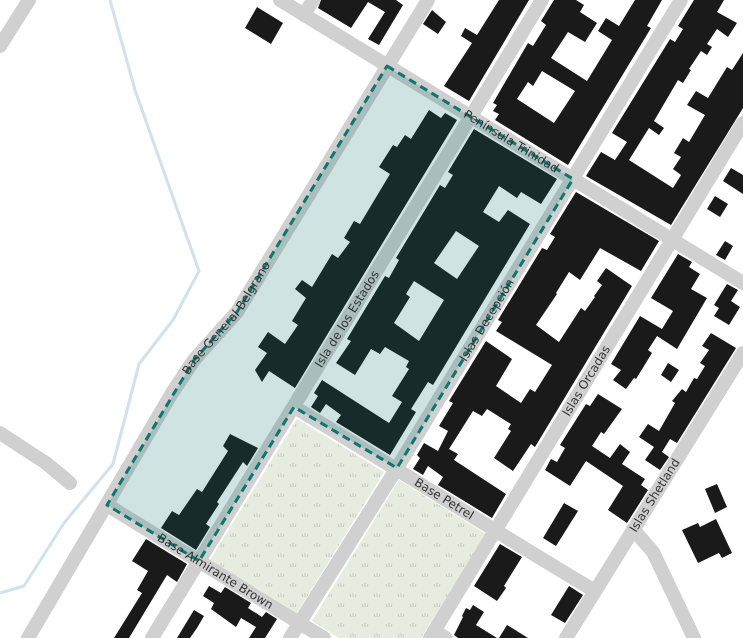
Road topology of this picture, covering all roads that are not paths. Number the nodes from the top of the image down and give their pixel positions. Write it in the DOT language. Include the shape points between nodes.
graph roads {
  1 [pos="29,0"];
  2 [pos="280,0"];
  3 [pos="313,0"];
  4 [pos="428,0"];
  5 [pos="542,0"];
  6 [pos="681,0"];
  7 [pos="304,15"];
  8 [pos="0,46"];
  9 [pos="387,66"];
  10 [pos="472,117"];
  11 [pos="743,123"];
  12 [pos="573,179"];
  13 [pos="671,239"];
  14 [pos="743,283"];
  15 [pos="743,352"];
  16 [pos="294,407"];
  17 [pos="0,433"];
  18 [pos="397,468"];
  19 [pos="70,483"];
  20 [pos="107,505"];
  21 [pos="633,529"];
  22 [pos="496,532"];
  23 [pos="199,561"];
  24 [pos="595,592"];
  25 [pos="299,623"];
  26 [pos="437,636"];
  27 [pos="28,638"];
  28 [pos="152,638"];
  29 [pos="290,638"];
  30 [pos="324,638"];
  31 [pos="566,638"];
  32 [pos="694,638"];
  1 -- 8 [label="street"];
  2 -- 7 [label="street, Península Trinidad"];
  3 -- 7 [label="street"];
  4 -- 9 [label="street, Base General Belgrano"];
  5 -- 10 [label="street, Isla de los Estados"];
  6 -- 12 [label="street, Islas Decepción"];
  7 -- 9 [label="street, Península Trinidad"];
  9 -- 10 [label="street, Península Trinidad"];
  9 -- 20 [label="street, Base General Belgrano" via="237,312 194,360"];
  10 -- 12 [label="street, Península Trinidad"];
  10 -- 16 [label="street, Isla de los Estados"];
  11 -- 13 [label="street, Islas Orcadas"];
  12 -- 13 [label="street, Península Trinidad"];
  12 -- 18 [label="street, Islas Decepción"];
  13 -- 14 [label="street, Península Trinidad"];
  13 -- 22 [label="street, Islas Orcadas"];
  15 -- 21 [label="street, Islas Shetland"];
  16 -- 18 [label="street, Base Petrel"];
  16 -- 23 [label="street, Isla de los Estados"];
  17 -- 19 [label="street" via="46,463"];
  18 -- 22 [label="street, Base Petrel"];
  18 -- 25 [label="street, Islas Decepción"];
  20 -- 23 [label="street, Base Almirante Brown"];
  20 -- 27 [label="street, Base General Belgrano"];
  21 -- 24 [label="street, Islas Shetland"];
  21 -- 32 [label="street" via="653,552"];
  22 -- 24 [label="street, Base Petrel"];
  22 -- 26 [label="street, Islas Orcadas"];
  23 -- 25 [label="street, Base Almirante Brown"];
  23 -- 28 [label="street, Isla de los Estados"];
  24 -- 31 [label="street, Islas Shetland"];
  25 -- 29 [label="street, Islas Decepción"];
  25 -- 30 [label="street, Base Almirante Brown"];
}
